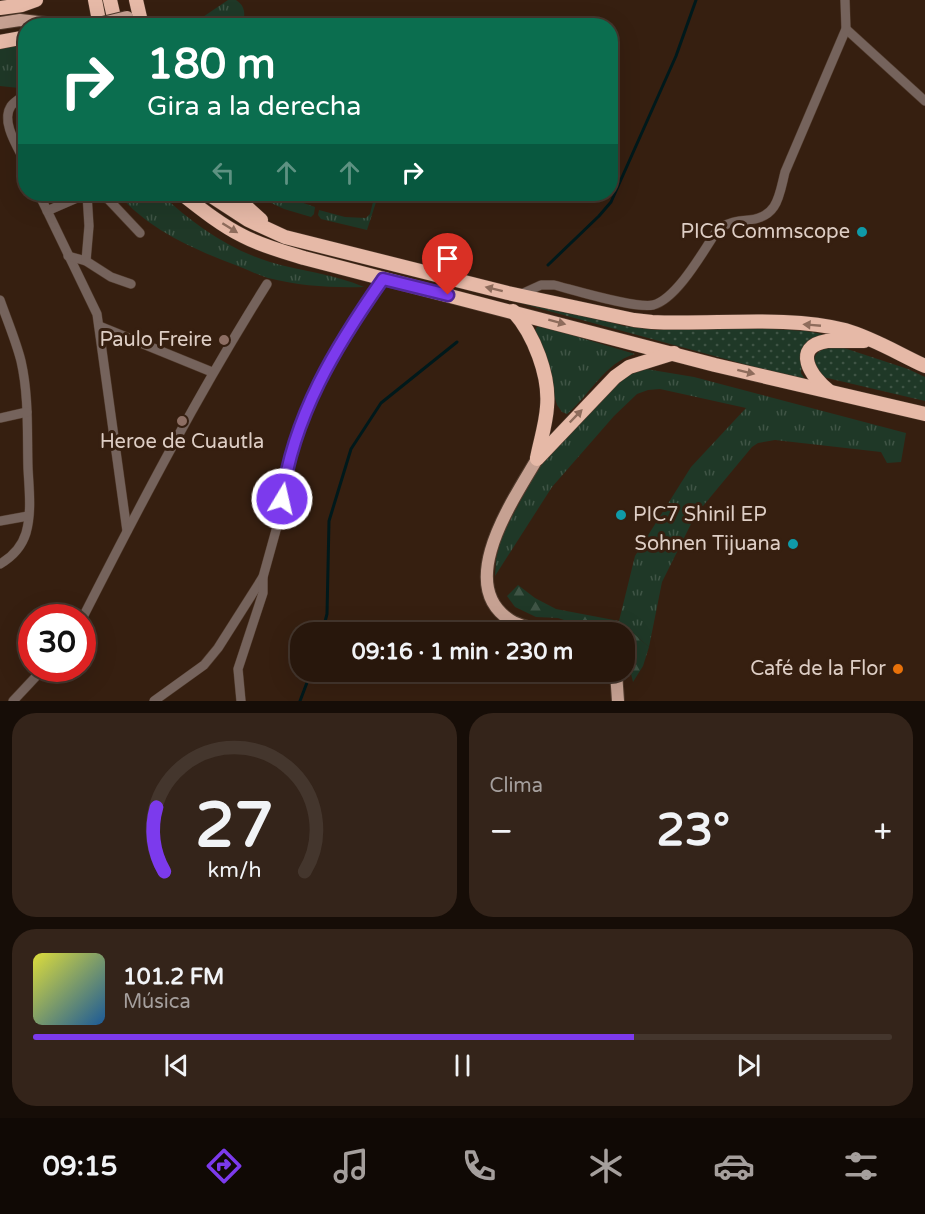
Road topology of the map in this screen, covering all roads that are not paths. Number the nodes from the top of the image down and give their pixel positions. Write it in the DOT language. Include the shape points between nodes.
graph roads {
  1 [pos="36,0"];
  2 [pos="95,0"];
  3 [pos="110,0"];
  4 [pos="136,0"];
  5 [pos="845,0"];
  6 [pos="0,8"];
  7 [pos="98,18"];
  8 [pos="126,18"];
  9 [pos="130,18"];
  10 [pos="18,20"];
  11 [pos="0,23"];
  12 [pos="18,27"];
  13 [pos="0,29"];
  14 [pos="846,29"];
  15 [pos="18,39"];
  16 [pos="0,42"];
  17 [pos="18,100"];
  18 [pos="925,102"];
  19 [pos="18,147"];
  20 [pos="42,201"];
  21 [pos="71,201"];
  22 [pos="87,201"];
  23 [pos="110,201"];
  24 [pos="192,201"];
  25 [pos="219,201"];
  26 [pos="240,201"];
  27 [pos="47,211"];
  28 [pos="140,233"];
  29 [pos="285,237"];
  30 [pos="68,256"];
  31 [pos="86,261"];
  32 [pos="383,279"];
  33 [pos="131,284"];
  34 [pos="267,284"];
  35 [pos="519,295"];
  36 [pos="0,301"];
  37 [pos="513,311"];
  38 [pos="99,326"];
  39 [pos="872,341"];
  40 [pos="674,353"];
  41 [pos="925,366"];
  42 [pos="212,372"];
  43 [pos="832,393"];
  44 [pos="27,412"];
  45 [pos="925,414"];
  46 [pos="0,418"];
  47 [pos="537,459"];
  48 [pos="28,516"];
  49 [pos="0,521"];
  50 [pos="127,531"];
  51 [pos="0,564"];
  52 [pos="263,577"];
  53 [pos="90,604"];
  54 [pos="513,622"];
  55 [pos="31,682"];
  56 [pos="617,682"];
  57 [pos="13,701"];
  58 [pos="154,701"];
  59 [pos="241,701"];
  60 [pos="618,701"];
  1 -- 6 [label="highway"];
  2 -- 7 [label="highway"];
  3 -- 8 [label="highway"];
  4 -- 9 [label="highway"];
  5 -- 14 [label="street"];
  10 -- 11 [label="main road"];
  12 -- 13 [label="main road"];
  14 -- 18 [label="street"];
  14 -- 35 [label="street" via="772,210 758,219 737,220 718,229 667,298 645,306 547,285"];
  15 -- 16 [label="highway"];
  17 -- 19 [label="street" via="8,116"];
  20 -- 27 [label="street"];
  21 -- 27 [label="street"];
  22 -- 31 [label="street"];
  23 -- 28 [label="street"];
  24 -- 32 [label="highway, one-way" via="243,237"];
  25 -- 29 [label="highway"];
  26 -- 29 [label="highway"];
  27 -- 30 [label="street"];
  35 -- 29 [label="highway, one-way"];
  30 -- 31 [label="street"];
  30 -- 38 [label="street" via="94,304"];
  31 -- 33 [label="street" via="111,278"];
  32 -- 37 [label="highway"];
  32 -- 52 [label="street" via="342,340 306,407 285,475 278,522"];
  34 -- 42 [label="street"];
  39 -- 35 [label="highway, one-way" via="811,324 634,320"];
  36 -- 44 [label="street" via="21,361"];
  37 -- 40 [label="highway, one-way"];
  37 -- 47 [label="highway" via="531,335 548,396"];
  38 -- 42 [label="street"];
  38 -- 50 [label="street"];
  39 -- 41 [label="highway"];
  39 -- 43 [label="highway" via="827,341 811,348 807,357 809,370"];
  40 -- 43 [label="highway, one-way"];
  47 -- 40 [label="highway, one-way" via="615,377 629,367"];
  42 -- 50 [label="street"];
  43 -- 45 [label="highway"];
  44 -- 46 [label="street"];
  44 -- 48 [label="street"];
  47 -- 54 [label="main road" via="505,514 486,572 492,601"];
  48 -- 49 [label="street"];
  48 -- 51 [label="street" via="26,532 17,549"];
  50 -- 53 [label="street"];
  52 -- 58 [label="street" via="204,664"];
  52 -- 59 [label="street" via="263,593 238,669"];
  55 -- 57 [label="street"];
  56 -- 60 [label="main road"];
}
